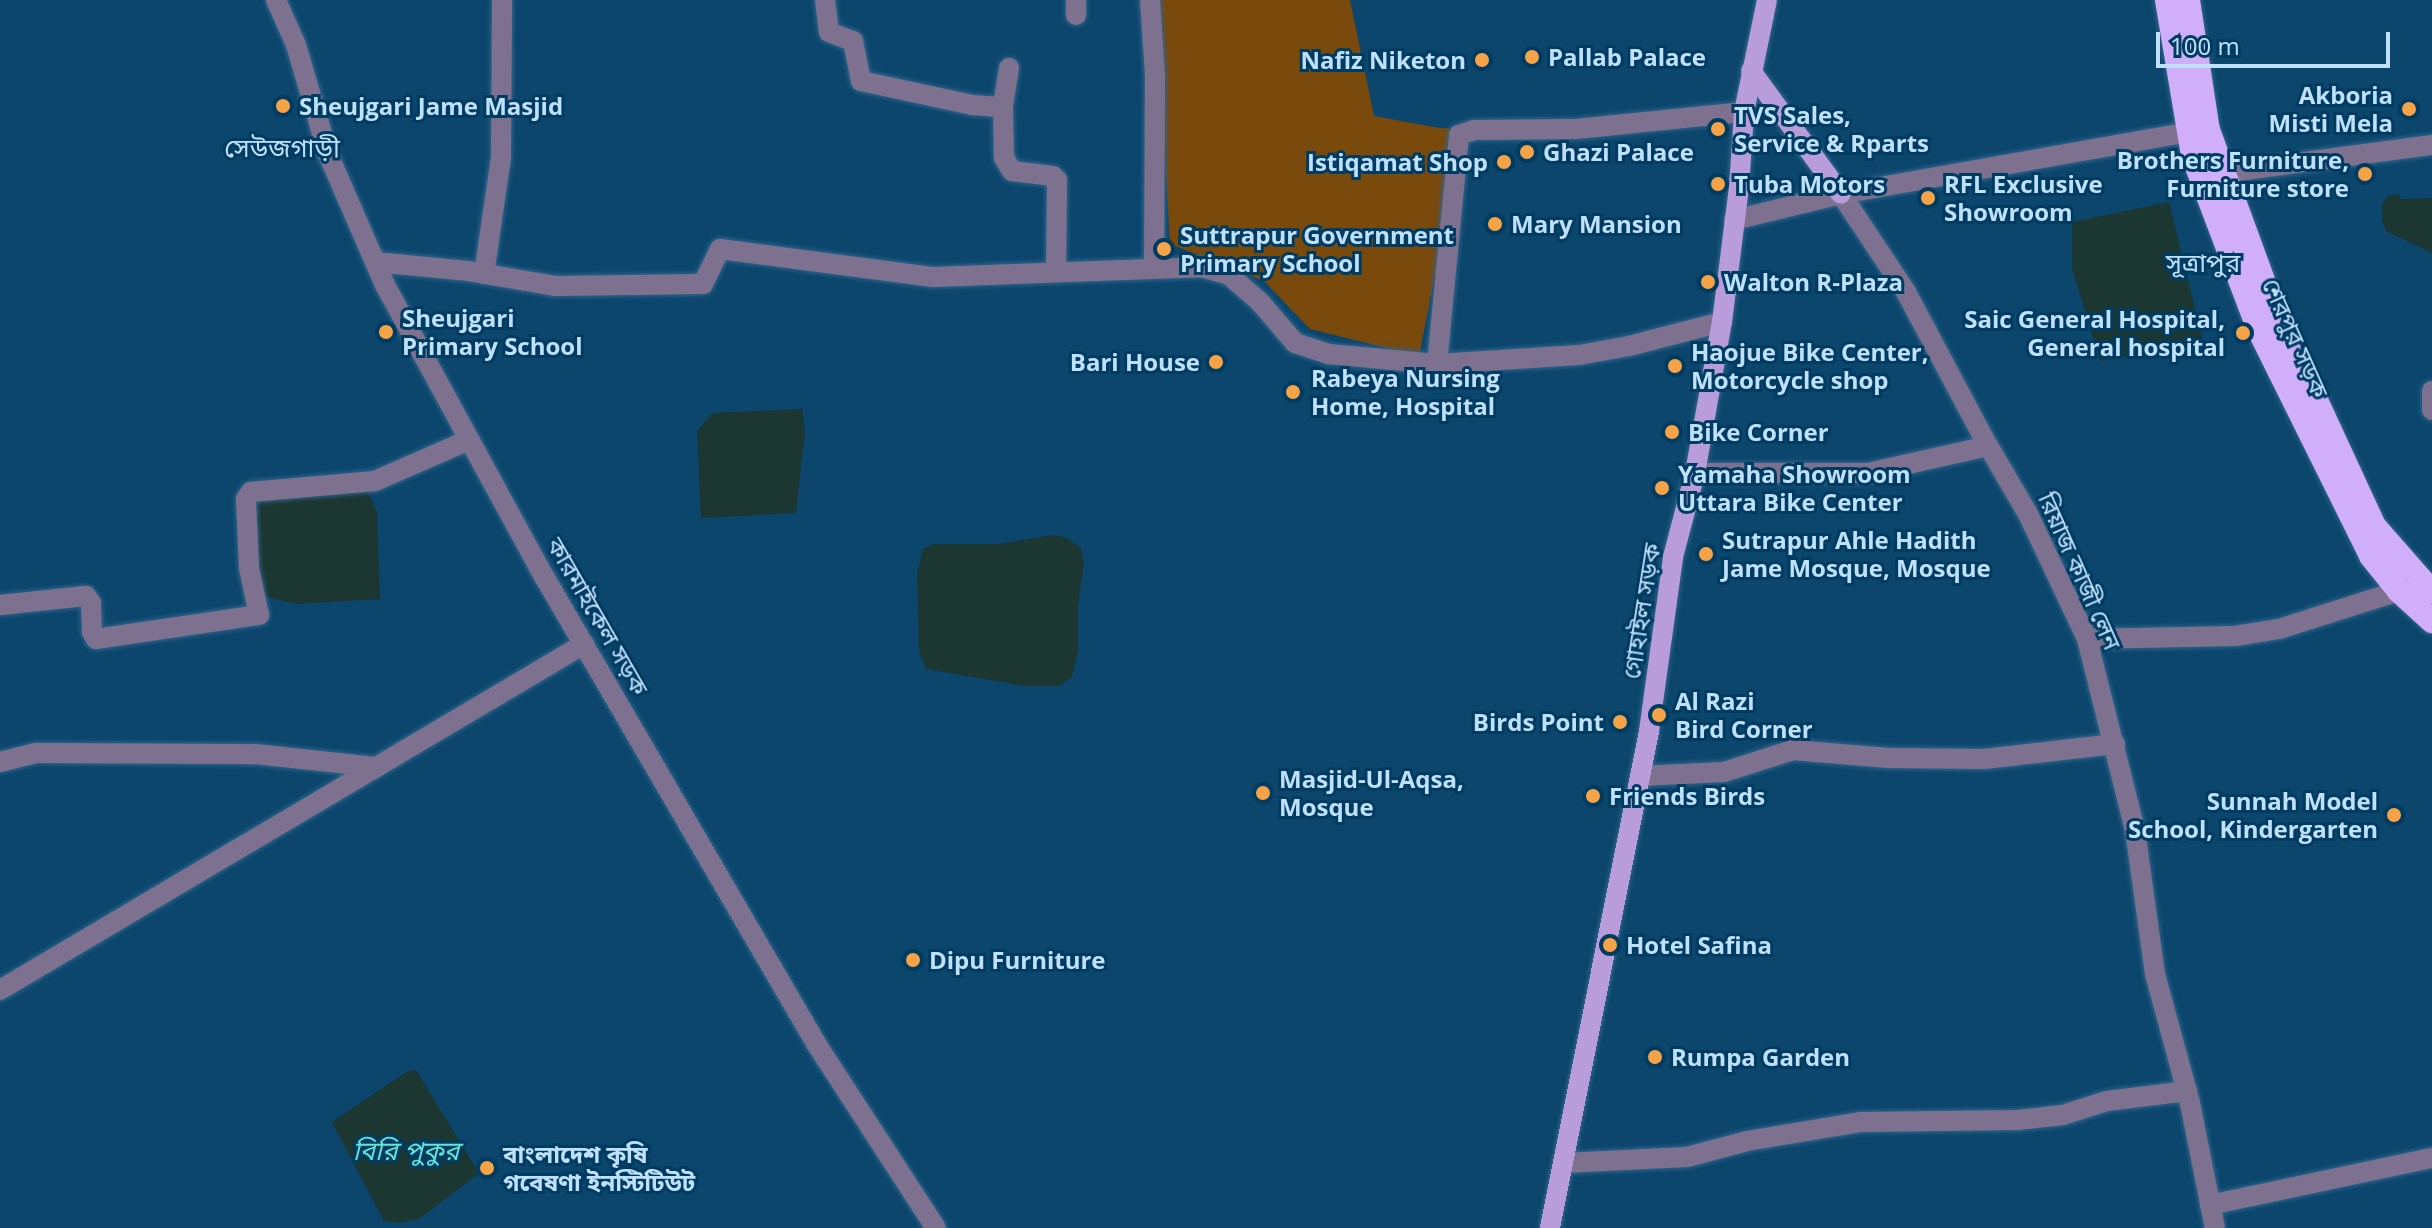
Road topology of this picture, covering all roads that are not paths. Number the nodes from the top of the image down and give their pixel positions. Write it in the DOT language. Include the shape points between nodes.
graph roads {
  1 [pos="276,0"];
  2 [pos="502,0"];
  3 [pos="825,0"];
  4 [pos="1150,0"];
  5 [pos="1767,0"];
  6 [pos="2167,0"];
  7 [pos="2188,0"];
  8 [pos="1009,68"];
  9 [pos="1751,71"];
  10 [pos="1003,107"];
  11 [pos="1744,112"];
  12 [pos="2188,132"];
  13 [pos="2432,145"];
  14 [pos="2212,177"];
  15 [pos="1841,194"];
  16 [pos="1734,220"];
  17 [pos="375,262"];
  18 [pos="1154,267"];
  19 [pos="1056,271"];
  20 [pos="484,274"];
  21 [pos="1722,322"];
  22 [pos="1437,364"];
  23 [pos="2432,391"];
  24 [pos="2432,410"];
  25 [pos="469,440"];
  26 [pos="1988,446"];
  27 [pos="1695,473"];
  28 [pos="2399,591"];
  29 [pos="2432,592"];
  30 [pos="0,605"];
  31 [pos="2432,621"];
  32 [pos="2087,639"];
  33 [pos="584,644"];
  34 [pos="2115,744"];
  35 [pos="0,762"];
  36 [pos="377,767"];
  37 [pos="1640,776"];
  38 [pos="0,990"];
  39 [pos="2187,1091"];
  40 [pos="2432,1158"];
  41 [pos="1563,1163"];
  42 [pos="2210,1205"];
  43 [pos="936,1228"];
  44 [pos="1550,1228"];
  45 [pos="2215,1228"];
  1 -- 17 [label="street, কারমাইকেল সড়ক" via="296,45 328,154"];
  2 -- 20 [label="street" via="501,157"];
  3 -- 10 [label="street" via="829,32 850,38 865,83"];
  4 -- 18 [label="street"];
  5 -- 9 [label="main road, গোহাইল সড়ক"];
  6 -- 12 [label="highway, শেরপুর সড়ক"];
  7 -- 14 [label="highway, শেরপুর সড়ক"];
  8 -- 10 [label="street"];
  9 -- 11 [label="main road, গোহাইল সড়ক"];
  9 -- 15 [label="main road, রিয়াজ কাজী লেন"];
  10 -- 19 [label="street" via="1007,167 1057,180"];
  11 -- 16 [label="main road, গোহাইল সড়ক"];
  11 -- 22 [label="street" via="1459,135"];
  12 -- 14 [label="highway, শেরপুর সড়ক"];
  12 -- 15 [label="street"];
  13 -- 14 [label="street"];
  14 -- 28 [label="highway, শেরপুর সড়ক" via="2245,295 2371,556"];
  14 -- 29 [label="highway, শেরপুর সড়ক" via="2363,506 2386,544"];
  15 -- 16 [label="street"];
  15 -- 26 [label="street, রিয়াজ কাজী লেন" via="1906,292"];
  16 -- 21 [label="main road, গোহাইল সড়ক"];
  17 -- 20 [label="street"];
  17 -- 25 [label="street, কারমাইকেল সড়ক"];
  18 -- 19 [label="street"];
  18 -- 22 [label="street" via="1201,267 1229,275 1295,343 1329,354"];
  19 -- 20 [label="street" via="933,277 720,249 703,284 555,286"];
  21 -- 22 [label="street" via="1579,355"];
  21 -- 27 [label="main road, গোহাইল সড়ক"];
  23 -- 24 [label="street"];
  25 -- 30 [label="street" via="375,481 251,492 246,499 249,568 259,615 96,639 86,596"];
  25 -- 33 [label="street, কারমাইকেল সড়ক"];
  26 -- 27 [label="street" via="1868,473"];
  26 -- 32 [label="street, রিয়াজ কাজী লেন" via="2028,514"];
  27 -- 37 [label="main road, গোহাইল সড়ক" via="1673,557"];
  28 -- 31 [label="highway, শেরপুর সড়ক"];
  28 -- 32 [label="street" via="2279,629 2235,636"];
  32 -- 34 [label="street, রিয়াজ কাজী লেন"];
  33 -- 36 [label="street"];
  33 -- 43 [label="street, কারমাইকেল সড়ক" via="817,1045"];
  34 -- 37 [label="street" via="1984,759 1793,750 1724,772"];
  34 -- 39 [label="street, রিয়াজ কাজী লেন" via="2135,830 2155,974"];
  35 -- 36 [label="street" via="37,753 255,754"];
  36 -- 38 [label="street"];
  37 -- 41 [label="main road, গোহাইল সড়ক"];
  39 -- 41 [label="street" via="2107,1101 2063,1115 1861,1122 1687,1157"];
  39 -- 42 [label="street, রিয়াজ কাজী লেন"];
  40 -- 42 [label="street"];
  41 -- 44 [label="main road, গোহাইল সড়ক"];
  42 -- 45 [label="street, রিয়াজ কাজী লেন"];
}
